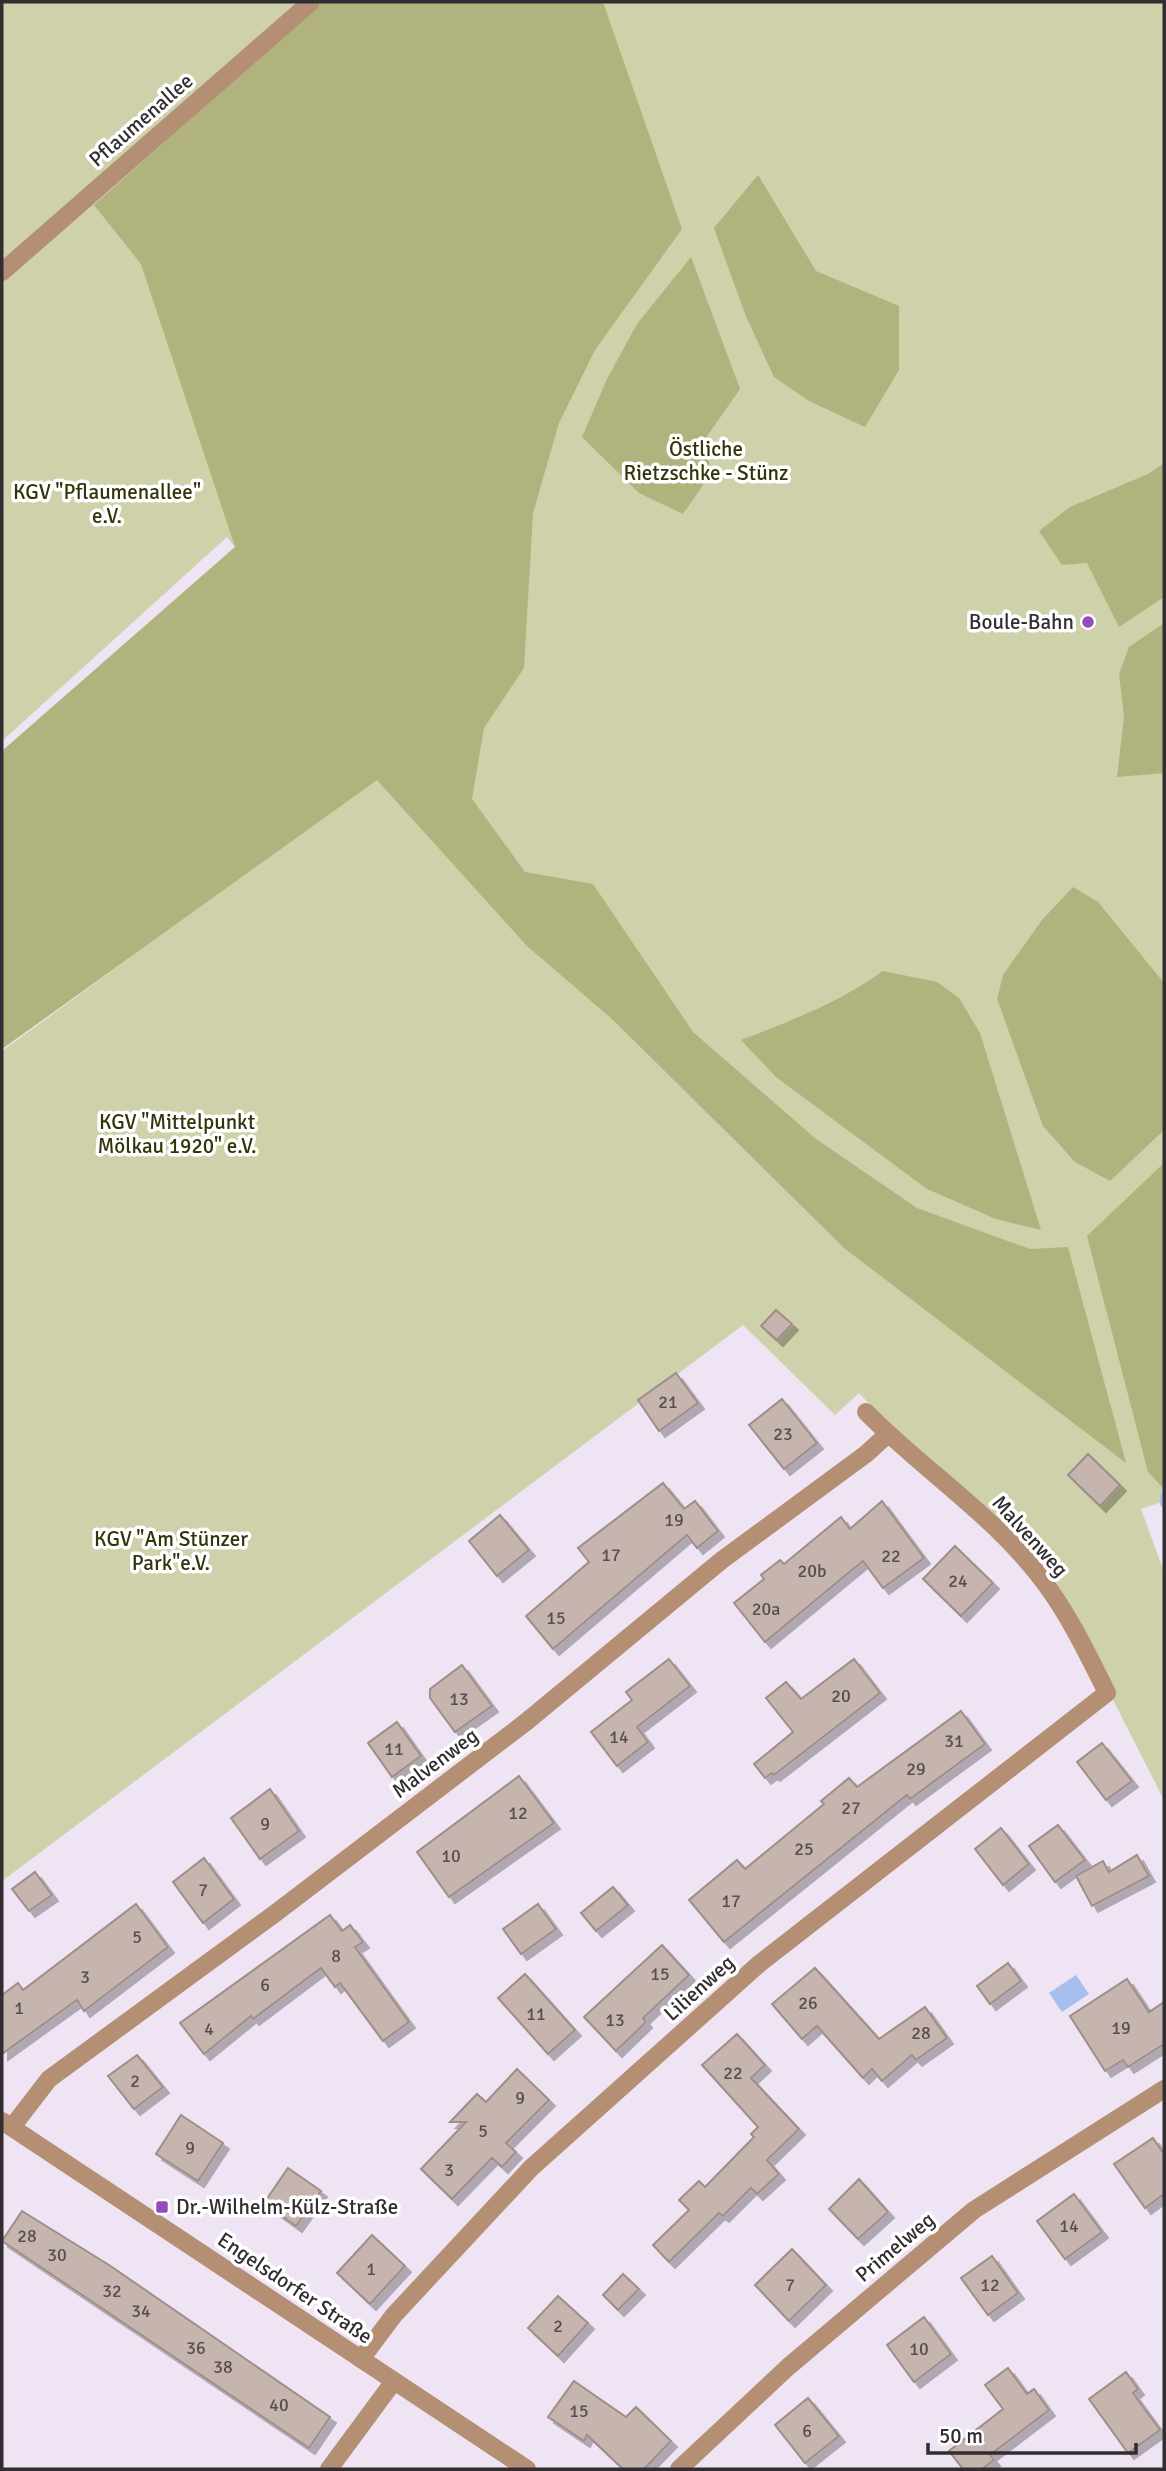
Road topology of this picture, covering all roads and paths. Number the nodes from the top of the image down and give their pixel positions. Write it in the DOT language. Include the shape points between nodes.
graph roads {
  1 [pos="311,2"];
  2 [pos="2,272"];
  3 [pos="866,1412"];
  4 [pos="887,1434"];
  5 [pos="1107,1693"];
  6 [pos="1164,2089"];
  7 [pos="7,2124"];
  8 [pos="360,2359"];
  9 [pos="394,2381"];
  10 [pos="329,2469"];
  11 [pos="527,2469"];
  12 [pos="679,2469"];
  1 -- 2 [label="street, Pflaumenallee"];
  3 -- 4 [label="street, Malvenweg"];
  4 -- 5 [label="street, Malvenweg" via="979,1512 1046,1585 1083,1643"];
  4 -- 7 [label="street, Malvenweg" via="722,1560 526,1722 49,2079"];
  5 -- 8 [label="street, Lilienweg" via="751,1972 531,2168 394,2315"];
  6 -- 12 [label="street, Primelweg" via="975,2210 788,2367"];
  7 -- 8 [label="street, Engelsdorfer Straße"];
  8 -- 9 [label="street, Engelsdorfer Straße"];
  9 -- 10 [label="street"];
  9 -- 11 [label="street, Engelsdorfer Straße"];
}
